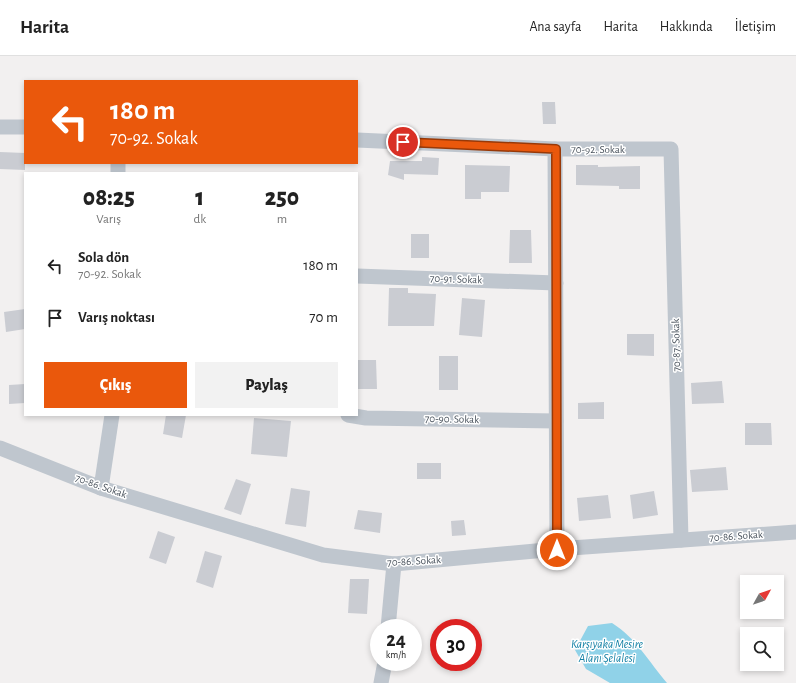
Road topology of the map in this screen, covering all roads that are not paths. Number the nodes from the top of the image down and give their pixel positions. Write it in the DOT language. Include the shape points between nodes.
graph roads {
  1 [pos="0,127"];
  2 [pos="24,127"];
  3 [pos="358,140"];
  4 [pos="556,149"];
  5 [pos="671,149"];
  6 [pos="358,276"];
  7 [pos="556,283"];
  8 [pos="112,416"];
  9 [pos="354,416"];
  10 [pos="556,420"];
  11 [pos="0,448"];
  12 [pos="101,488"];
  13 [pos="796,532"];
  14 [pos="681,540"];
  15 [pos="557,550"];
  16 [pos="394,564"];
  17 [pos="389,619"];
  18 [pos="383,671"];
  19 [pos="381,683"];
  1 -- 2 [label="street"];
  3 -- 4 [label="street, 70-92. Sokak"];
  4 -- 5 [label="street, 70-92. Sokak"];
  4 -- 7 [label="street"];
  5 -- 14 [label="street, 70-87. Sokak"];
  6 -- 7 [label="street, 70-91. Sokak"];
  7 -- 10 [label="street"];
  8 -- 12 [label="street"];
  9 -- 10 [label="street, 70-90. Sokak"];
  10 -- 15 [label="street"];
  11 -- 12 [label="street, 70-86. Sokak"];
  12 -- 16 [label="street, 70-86. Sokak" via="323,554"];
  13 -- 14 [label="street, 70-86. Sokak"];
  14 -- 15 [label="street, 70-86. Sokak"];
  15 -- 16 [label="street, 70-86. Sokak"];
  16 -- 17 [label="street"];
  18 -- 19 [label="street"];
}
